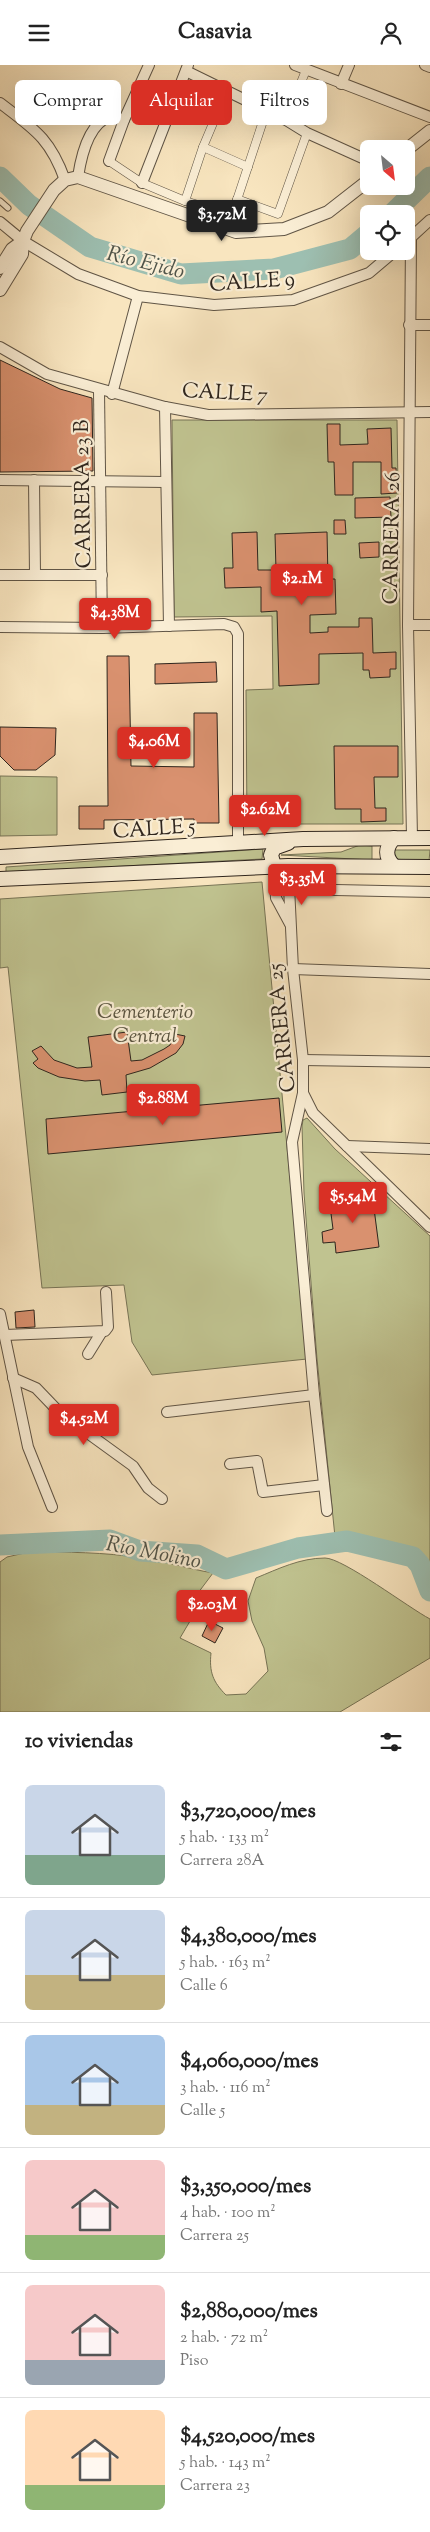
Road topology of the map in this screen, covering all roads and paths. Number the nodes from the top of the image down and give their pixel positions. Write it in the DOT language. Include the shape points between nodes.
graph roads {
  1 [pos="149,65"];
  2 [pos="294,65"];
  3 [pos="349,65"];
  4 [pos="425,65"];
  5 [pos="430,67"];
  6 [pos="187,68"];
  7 [pos="306,70"];
  8 [pos="209,80"];
  9 [pos="302,80"];
  10 [pos="341,84"];
  11 [pos="0,103"];
  12 [pos="429,114"];
  13 [pos="124,120"];
  14 [pos="212,125"];
  15 [pos="262,125"];
  16 [pos="294,125"];
  17 [pos="430,131"];
  18 [pos="307,133"];
  19 [pos="415,143"];
  20 [pos="203,147"];
  21 [pos="360,157"];
  22 [pos="109,161"];
  23 [pos="248,167"];
  24 [pos="72,178"];
  25 [pos="142,183"];
  26 [pos="360,187"];
  27 [pos="237,199"];
  28 [pos="0,201"];
  29 [pos="185,201"];
  30 [pos="8,208"];
  31 [pos="430,220"];
  32 [pos="0,222"];
  33 [pos="415,234"];
  34 [pos="22,241"];
  35 [pos="384,260"];
  36 [pos="408,260"];
  37 [pos="0,268"];
  38 [pos="0,290"];
  39 [pos="138,296"];
  40 [pos="409,325"];
  41 [pos="430,325"];
  42 [pos="0,347"];
  43 [pos="98,391"];
  44 [pos="112,394"];
  45 [pos="165,407"];
  46 [pos="411,412"];
  47 [pos="430,412"];
  48 [pos="34,479"];
  49 [pos="0,480"];
  50 [pos="100,480"];
  51 [pos="166,481"];
  52 [pos="0,575"];
  53 [pos="35,575"];
  54 [pos="102,575"];
  55 [pos="408,625"];
  56 [pos="430,625"];
  57 [pos="169,626"];
  58 [pos="0,627"];
  59 [pos="102,627"];
  60 [pos="430,838"];
  61 [pos="303,839"];
  62 [pos="394,839"];
  63 [pos="412,839"];
  64 [pos="238,843"];
  65 [pos="0,857"];
  66 [pos="281,866"];
  67 [pos="394,867"];
  68 [pos="430,867"];
  69 [pos="42,876"];
  70 [pos="0,879"];
  71 [pos="0,888"];
  72 [pos="288,889"];
  73 [pos="430,892"];
  74 [pos="291,925"];
  75 [pos="293,969"];
  76 [pos="430,974"];
  77 [pos="303,1060"];
  78 [pos="430,1062"];
  79 [pos="303,1093"];
  80 [pos="347,1146"];
  81 [pos="430,1149"];
  82 [pos="430,1227"];
  83 [pos="106,1292"];
  84 [pos="0,1314"];
  85 [pos="100,1333"];
  86 [pos="5,1335"];
  87 [pos="88,1353"];
  88 [pos="13,1378"];
  89 [pos="314,1395"];
  90 [pos="167,1411"];
  91 [pos="230,1464"];
  92 [pos="324,1485"];
  93 [pos="162,1499"];
  94 [pos="52,1507"];
  95 [pos="326,1511"];
  1 -- 13 [label="street"];
  2 -- 7 [label="street"];
  3 -- 10 [label="street"];
  4 -- 5 [label="street"];
  6 -- 8 [label="street"];
  6 -- 25 [label="street"];
  7 -- 9 [label="street"];
  7 -- 10 [label="street"];
  10 -- 12 [label="street"];
  11 -- 24 [label="street" via="39,133"];
  13 -- 22 [label="street"];
  13 -- 24 [label="street" via="110,116 100,123 85,143"];
  14 -- 20 [label="street"];
  15 -- 23 [label="street"];
  16 -- 18 [label="street"];
  17 -- 19 [label="street"];
  18 -- 21 [label="street"];
  18 -- 27 [label="street" via="278,214"];
  20 -- 23 [label="street"];
  20 -- 29 [label="street"];
  22 -- 25 [label="street"];
  23 -- 27 [label="street"];
  24 -- 26 [label="street" via="236,232 284,229 328,211"];
  24 -- 34 [label="street" via="54,190"];
  25 -- 29 [label="street"];
  27 -- 29 [label="street" via="232,215"];
  28 -- 30 [label="lane"];
  31 -- 33 [label="street"];
  32 -- 34 [label="street, CALLE 9"];
  34 -- 37 [label="street" via="12,249"];
  34 -- 38 [label="street" via="22,254"];
  34 -- 39 [label="street, CALLE 9" via="78,274"];
  35 -- 39 [label="street, CALLE 9" via="369,273 293,300 214,305"];
  36 -- 40 [label="street, CARRERA 26"];
  39 -- 44 [label="street"];
  40 -- 41 [label="street"];
  40 -- 46 [label="street, CARRERA 26"];
  42 -- 43 [label="street, CALLE 7" via="47,375"];
  43 -- 44 [label="street, CALLE 7"];
  43 -- 50 [label="street, CARRERA 23 B"];
  44 -- 45 [label="street, CALLE 7"];
  45 -- 46 [label="street, CALLE 7" via="208,415"];
  45 -- 51 [label="street"];
  46 -- 47 [label="street, CALLE 7"];
  46 -- 55 [label="street, CARRERA 26"];
  48 -- 49 [label="street"];
  48 -- 50 [label="street"];
  48 -- 53 [label="street"];
  50 -- 51 [label="street"];
  50 -- 54 [label="street, CARRERA 23 B"];
  51 -- 57 [label="street"];
  52 -- 53 [label="street"];
  53 -- 54 [label="street"];
  54 -- 59 [label="street, CARRERA 23 B"];
  55 -- 56 [label="street"];
  55 -- 63 [label="street, CARRERA 26"];
  57 -- 59 [label="street"];
  57 -- 64 [label="street" via="224,624 234,627 238,634"];
  58 -- 59 [label="street"];
  60 -- 63 [label="main road, CALLE 5"];
  61 -- 62 [label="main road, CALLE 5"];
  61 -- 64 [label="main road, CALLE 5"];
  61 -- 66 [label="main road" via="274,848 271,855"];
  62 -- 63 [label="main road, CALLE 5"];
  62 -- 67 [label="main road" via="386,853"];
  64 -- 65 [label="main road, CALLE 5"];
  66 -- 67 [label="main road, CALLE 5"];
  66 -- 69 [label="main road, CALLE 5"];
  66 -- 72 [label="street, CARRERA 25"];
  66 -- 74 [label="street, CARRERA 25" via="276,898"];
  67 -- 68 [label="main road, CALLE 5"];
  69 -- 70 [label="main road, CALLE 5"];
  69 -- 71 [label="main road, CALLE 5"];
  72 -- 73 [label="street"];
  72 -- 74 [label="street, CARRERA 25"];
  74 -- 75 [label="street, CARRERA 25"];
  75 -- 76 [label="street"];
  75 -- 77 [label="street, CARRERA 25"];
  77 -- 78 [label="street"];
  77 -- 79 [label="street, CARRERA 25"];
  79 -- 80 [label="street, CARRERA 25" via="313,1113"];
  79 -- 89 [label="street" via="292,1142"];
  80 -- 81 [label="street"];
  80 -- 82 [label="street, CARRERA 25"];
  83 -- 85 [label="street" via="108,1327"];
  84 -- 86 [label="street"];
  85 -- 86 [label="street"];
  85 -- 87 [label="street"];
  86 -- 88 [label="street"];
  88 -- 93 [label="street" via="36,1388 60,1413 133,1466 148,1488"];
  88 -- 94 [label="street" via="28,1447"];
  89 -- 90 [label="street"];
  89 -- 92 [label="street"];
  91 -- 92 [label="street" via="257,1461 263,1492"];
  92 -- 95 [label="street"];
}
